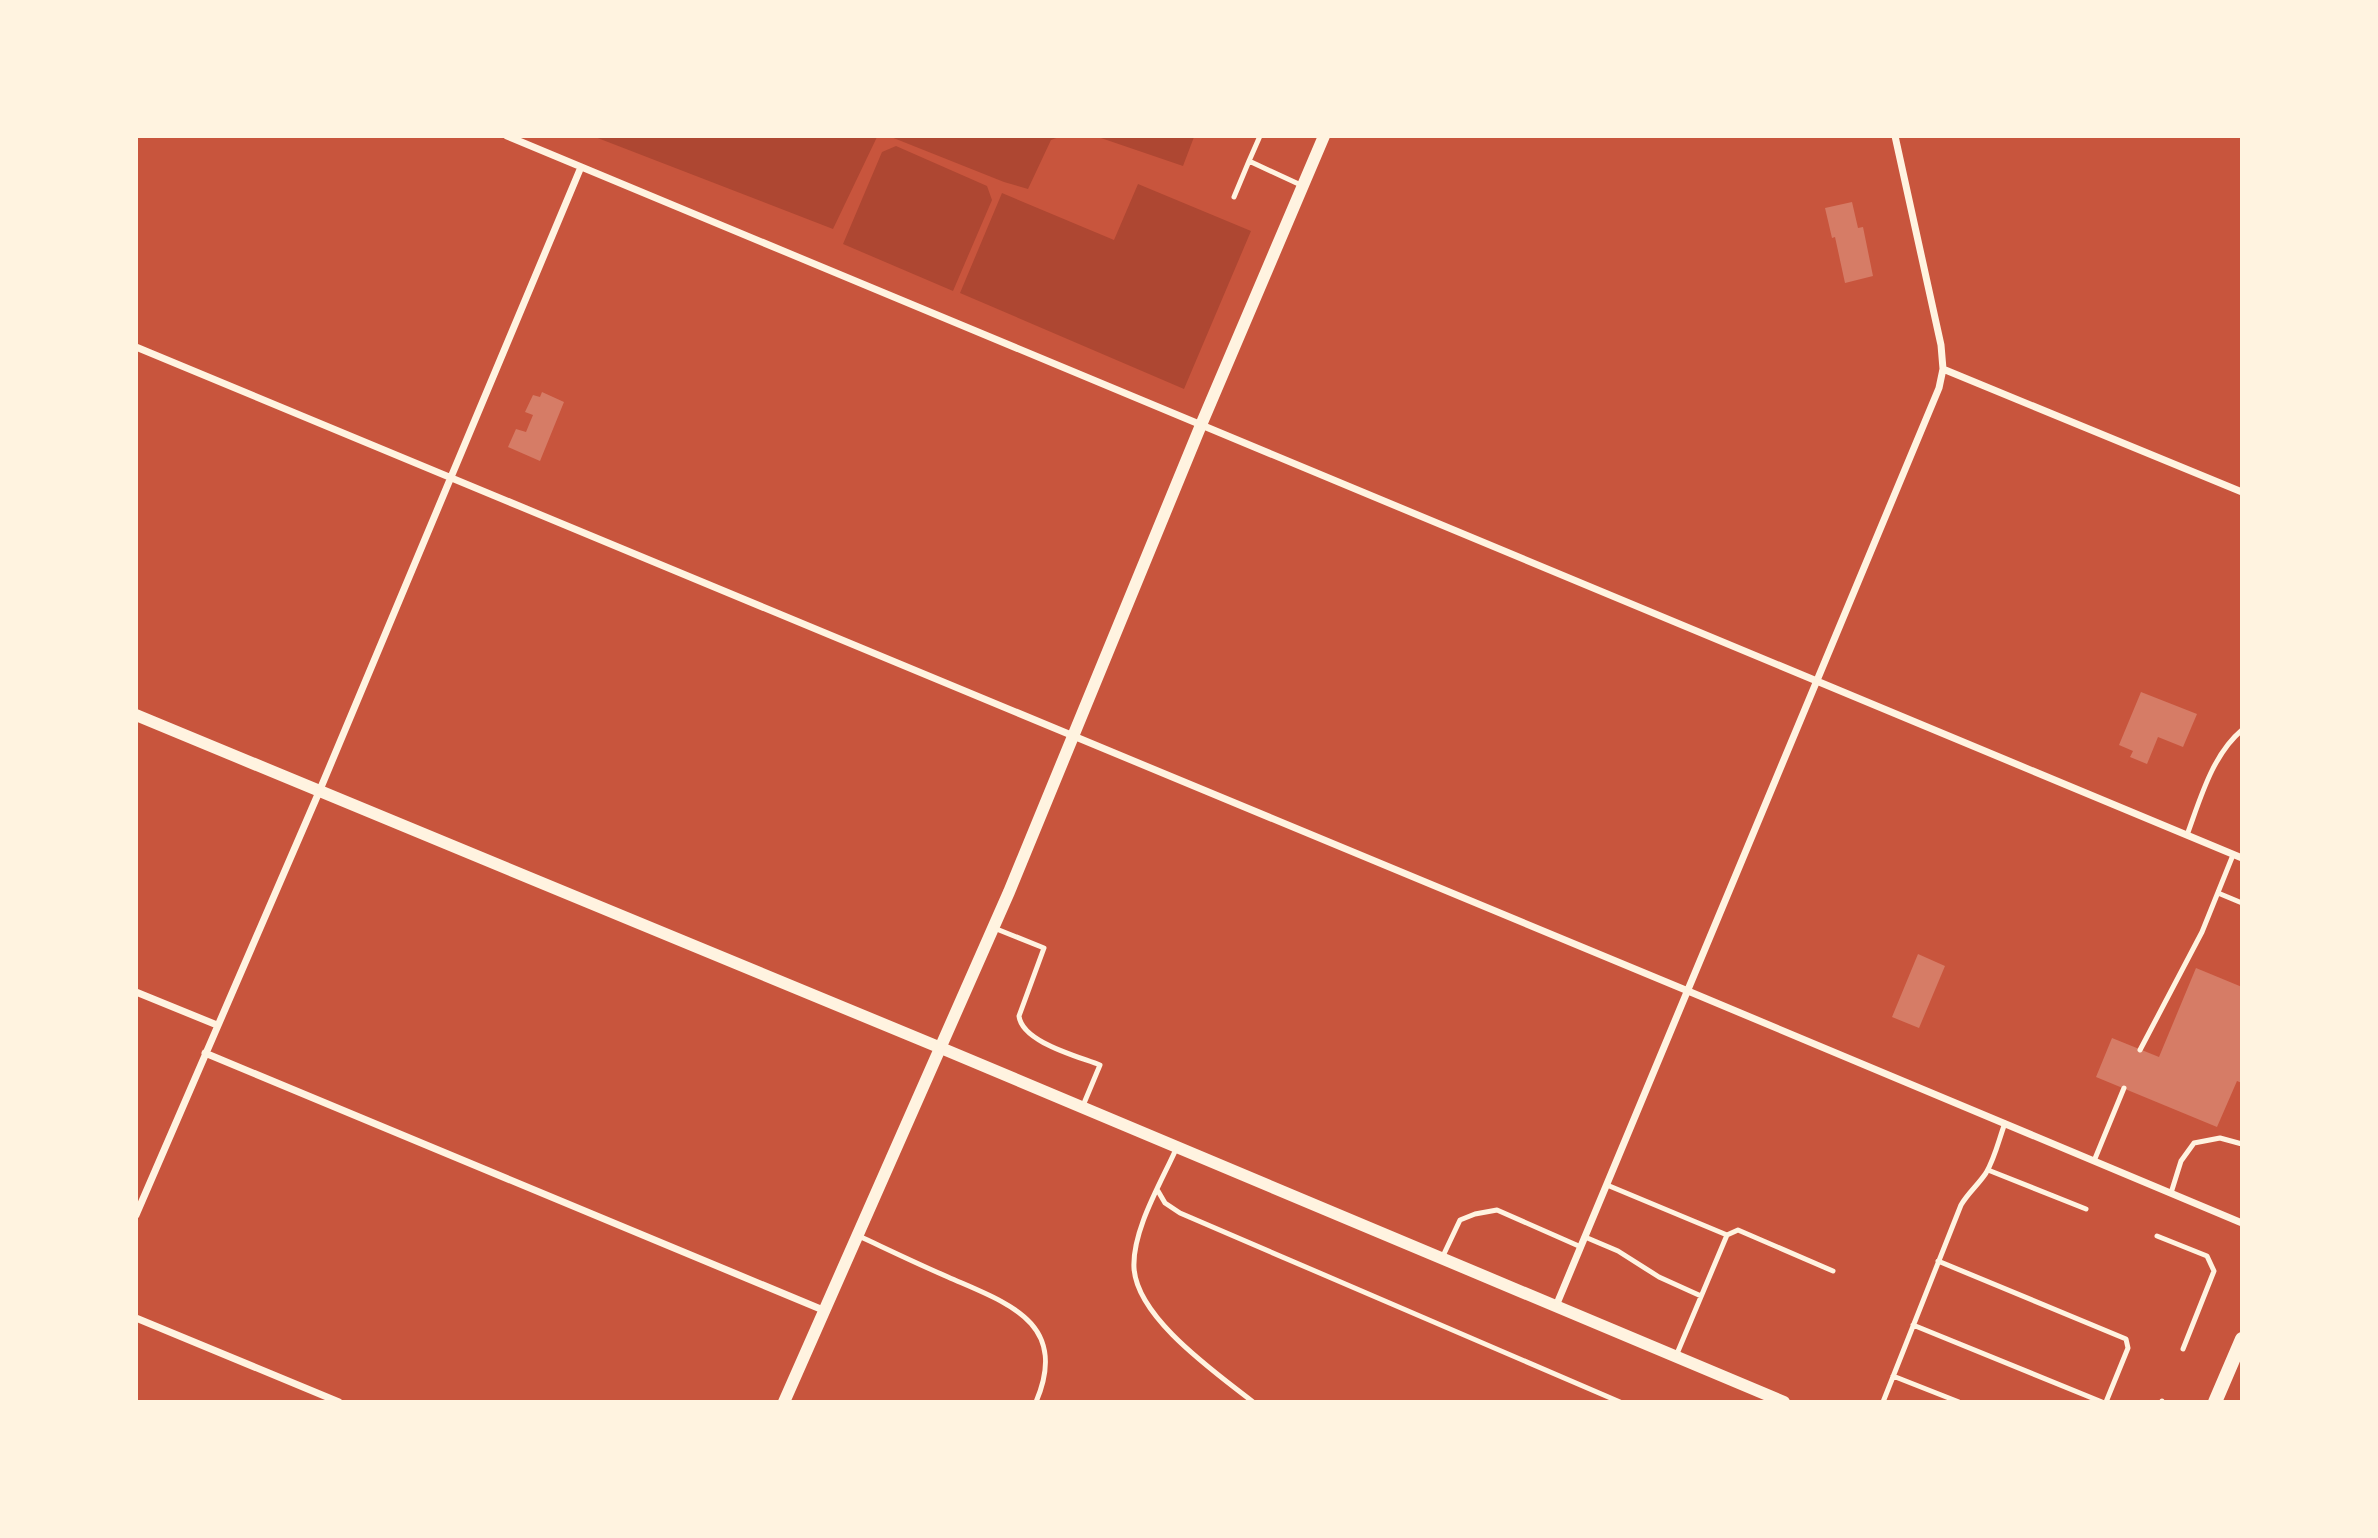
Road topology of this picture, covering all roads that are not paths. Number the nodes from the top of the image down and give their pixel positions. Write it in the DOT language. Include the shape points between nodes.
graph roads {
  1 [pos="507,136"];
  2 [pos="1259,136"];
  3 [pos="1324,136"];
  4 [pos="1895,136"];
  5 [pos="1249,161"];
  6 [pos="581,167"];
  7 [pos="1303,186"];
  8 [pos="1234,197"];
  9 [pos="136,347"];
  10 [pos="1943,369"];
  11 [pos="1201,425"];
  12 [pos="452,478"];
  13 [pos="2242,492"];
  14 [pos="1817,681"];
  15 [pos="136,715"];
  16 [pos="2242,730"];
  17 [pos="1073,736"];
  18 [pos="319,792"];
  19 [pos="2187,835"];
  20 [pos="2233,855"];
  21 [pos="2242,858"];
  22 [pos="2218,893"];
  23 [pos="2242,903"];
  24 [pos="994,928"];
  25 [pos="1688,990"];
  26 [pos="136,992"];
  27 [pos="217,1025"];
  28 [pos="941,1048"];
  29 [pos="2140,1050"];
  30 [pos="205,1053"];
  31 [pos="2124,1088"];
  32 [pos="1082,1108"];
  33 [pos="2005,1123"];
  34 [pos="2242,1143"];
  35 [pos="1177,1147"];
  36 [pos="2094,1161"];
  37 [pos="1988,1170"];
  38 [pos="1607,1185"];
  39 [pos="1158,1191"];
  40 [pos="2171,1194"];
  41 [pos="2086,1209"];
  42 [pos="136,1215"];
  43 [pos="2242,1223"];
  44 [pos="857,1235"];
  45 [pos="1727,1235"];
  46 [pos="2157,1236"];
  47 [pos="1585,1237"];
  48 [pos="1581,1247"];
  49 [pos="1442,1258"];
  50 [pos="1938,1261"];
  51 [pos="1833,1271"];
  52 [pos="1701,1296"];
  53 [pos="1556,1306"];
  54 [pos="824,1310"];
  55 [pos="136,1318"];
  56 [pos="1913,1325"];
  57 [pos="2242,1339"];
  58 [pos="2183,1349"];
  59 [pos="1676,1356"];
  60 [pos="1893,1376"];
  61 [pos="339,1402"];
  62 [pos="784,1402"];
  63 [pos="1036,1402"];
  64 [pos="1253,1402"];
  65 [pos="1620,1402"];
  66 [pos="1784,1402"];
  67 [pos="1883,1402"];
  68 [pos="1959,1402"];
  69 [pos="2104,1402"];
  70 [pos="2215,1402"];
  1 -- 6 [label="street"];
  2 -- 5 [label="lane"];
  3 -- 7 [label="street"];
  4 -- 10 [label="street"];
  5 -- 7 [label="lane"];
  5 -- 8 [label="lane"];
  6 -- 11 [label="street"];
  6 -- 12 [label="street"];
  7 -- 11 [label="street"];
  9 -- 12 [label="street"];
  10 -- 13 [label="street"];
  10 -- 14 [label="street"];
  11 -- 14 [label="street"];
  11 -- 17 [label="street"];
  12 -- 17 [label="street"];
  12 -- 18 [label="street"];
  14 -- 19 [label="street"];
  14 -- 25 [label="street"];
  15 -- 18 [label="street"];
  16 -- 19 [label="lane" via="2212,772"];
  17 -- 24 [label="street"];
  17 -- 25 [label="street"];
  18 -- 27 [label="street"];
  18 -- 28 [label="street"];
  19 -- 20 [label="street"];
  20 -- 21 [label="street"];
  20 -- 22 [label="lane"];
  22 -- 23 [label="lane"];
  22 -- 29 [label="lane"];
  24 -- 28 [label="street"];
  24 -- 32 [label="lane" via="1044,948 1020,1024 1030,1036 1100,1065"];
  25 -- 33 [label="street"];
  25 -- 38 [label="street"];
  26 -- 27 [label="street"];
  27 -- 30 [label="street"];
  28 -- 32 [label="street"];
  28 -- 44 [label="street"];
  30 -- 42 [label="street"];
  30 -- 54 [label="street"];
  31 -- 36 [label="lane"];
  32 -- 35 [label="street"];
  33 -- 36 [label="street"];
  33 -- 37 [label="lane"];
  34 -- 40 [label="lane" via="2220,1138 2194,1143 2181,1161"];
  35 -- 39 [label="lane"];
  35 -- 49 [label="street"];
  36 -- 40 [label="street"];
  37 -- 41 [label="lane"];
  37 -- 50 [label="lane" via="1961,1205"];
  38 -- 45 [label="lane"];
  38 -- 47 [label="street"];
  39 -- 64 [label="lane" via="1135,1255 1139,1290 1172,1334"];
  39 -- 65 [label="lane" via="1165,1203 1180,1213"];
  40 -- 43 [label="street"];
  44 -- 54 [label="street"];
  44 -- 63 [label="lane" via="1013,1306 1030,1321 1038,1333 1046,1368"];
  45 -- 51 [label="lane" via="1738,1230"];
  45 -- 52 [label="lane"];
  46 -- 58 [label="lane" via="2207,1256 2214,1271"];
  47 -- 48 [label="street"];
  47 -- 52 [label="lane"];
  48 -- 49 [label="lane" via="1497,1210 1460,1220"];
  48 -- 53 [label="street"];
  49 -- 53 [label="street"];
  50 -- 56 [label="lane"];
  50 -- 69 [label="lane" via="2126,1339 2128,1348"];
  52 -- 59 [label="lane"];
  53 -- 59 [label="street"];
  54 -- 62 [label="street"];
  55 -- 61 [label="street"];
  56 -- 60 [label="lane"];
  56 -- 69 [label="lane"];
  57 -- 70 [label="main road"];
  59 -- 66 [label="street"];
  60 -- 67 [label="lane"];
  60 -- 68 [label="lane"];
}
